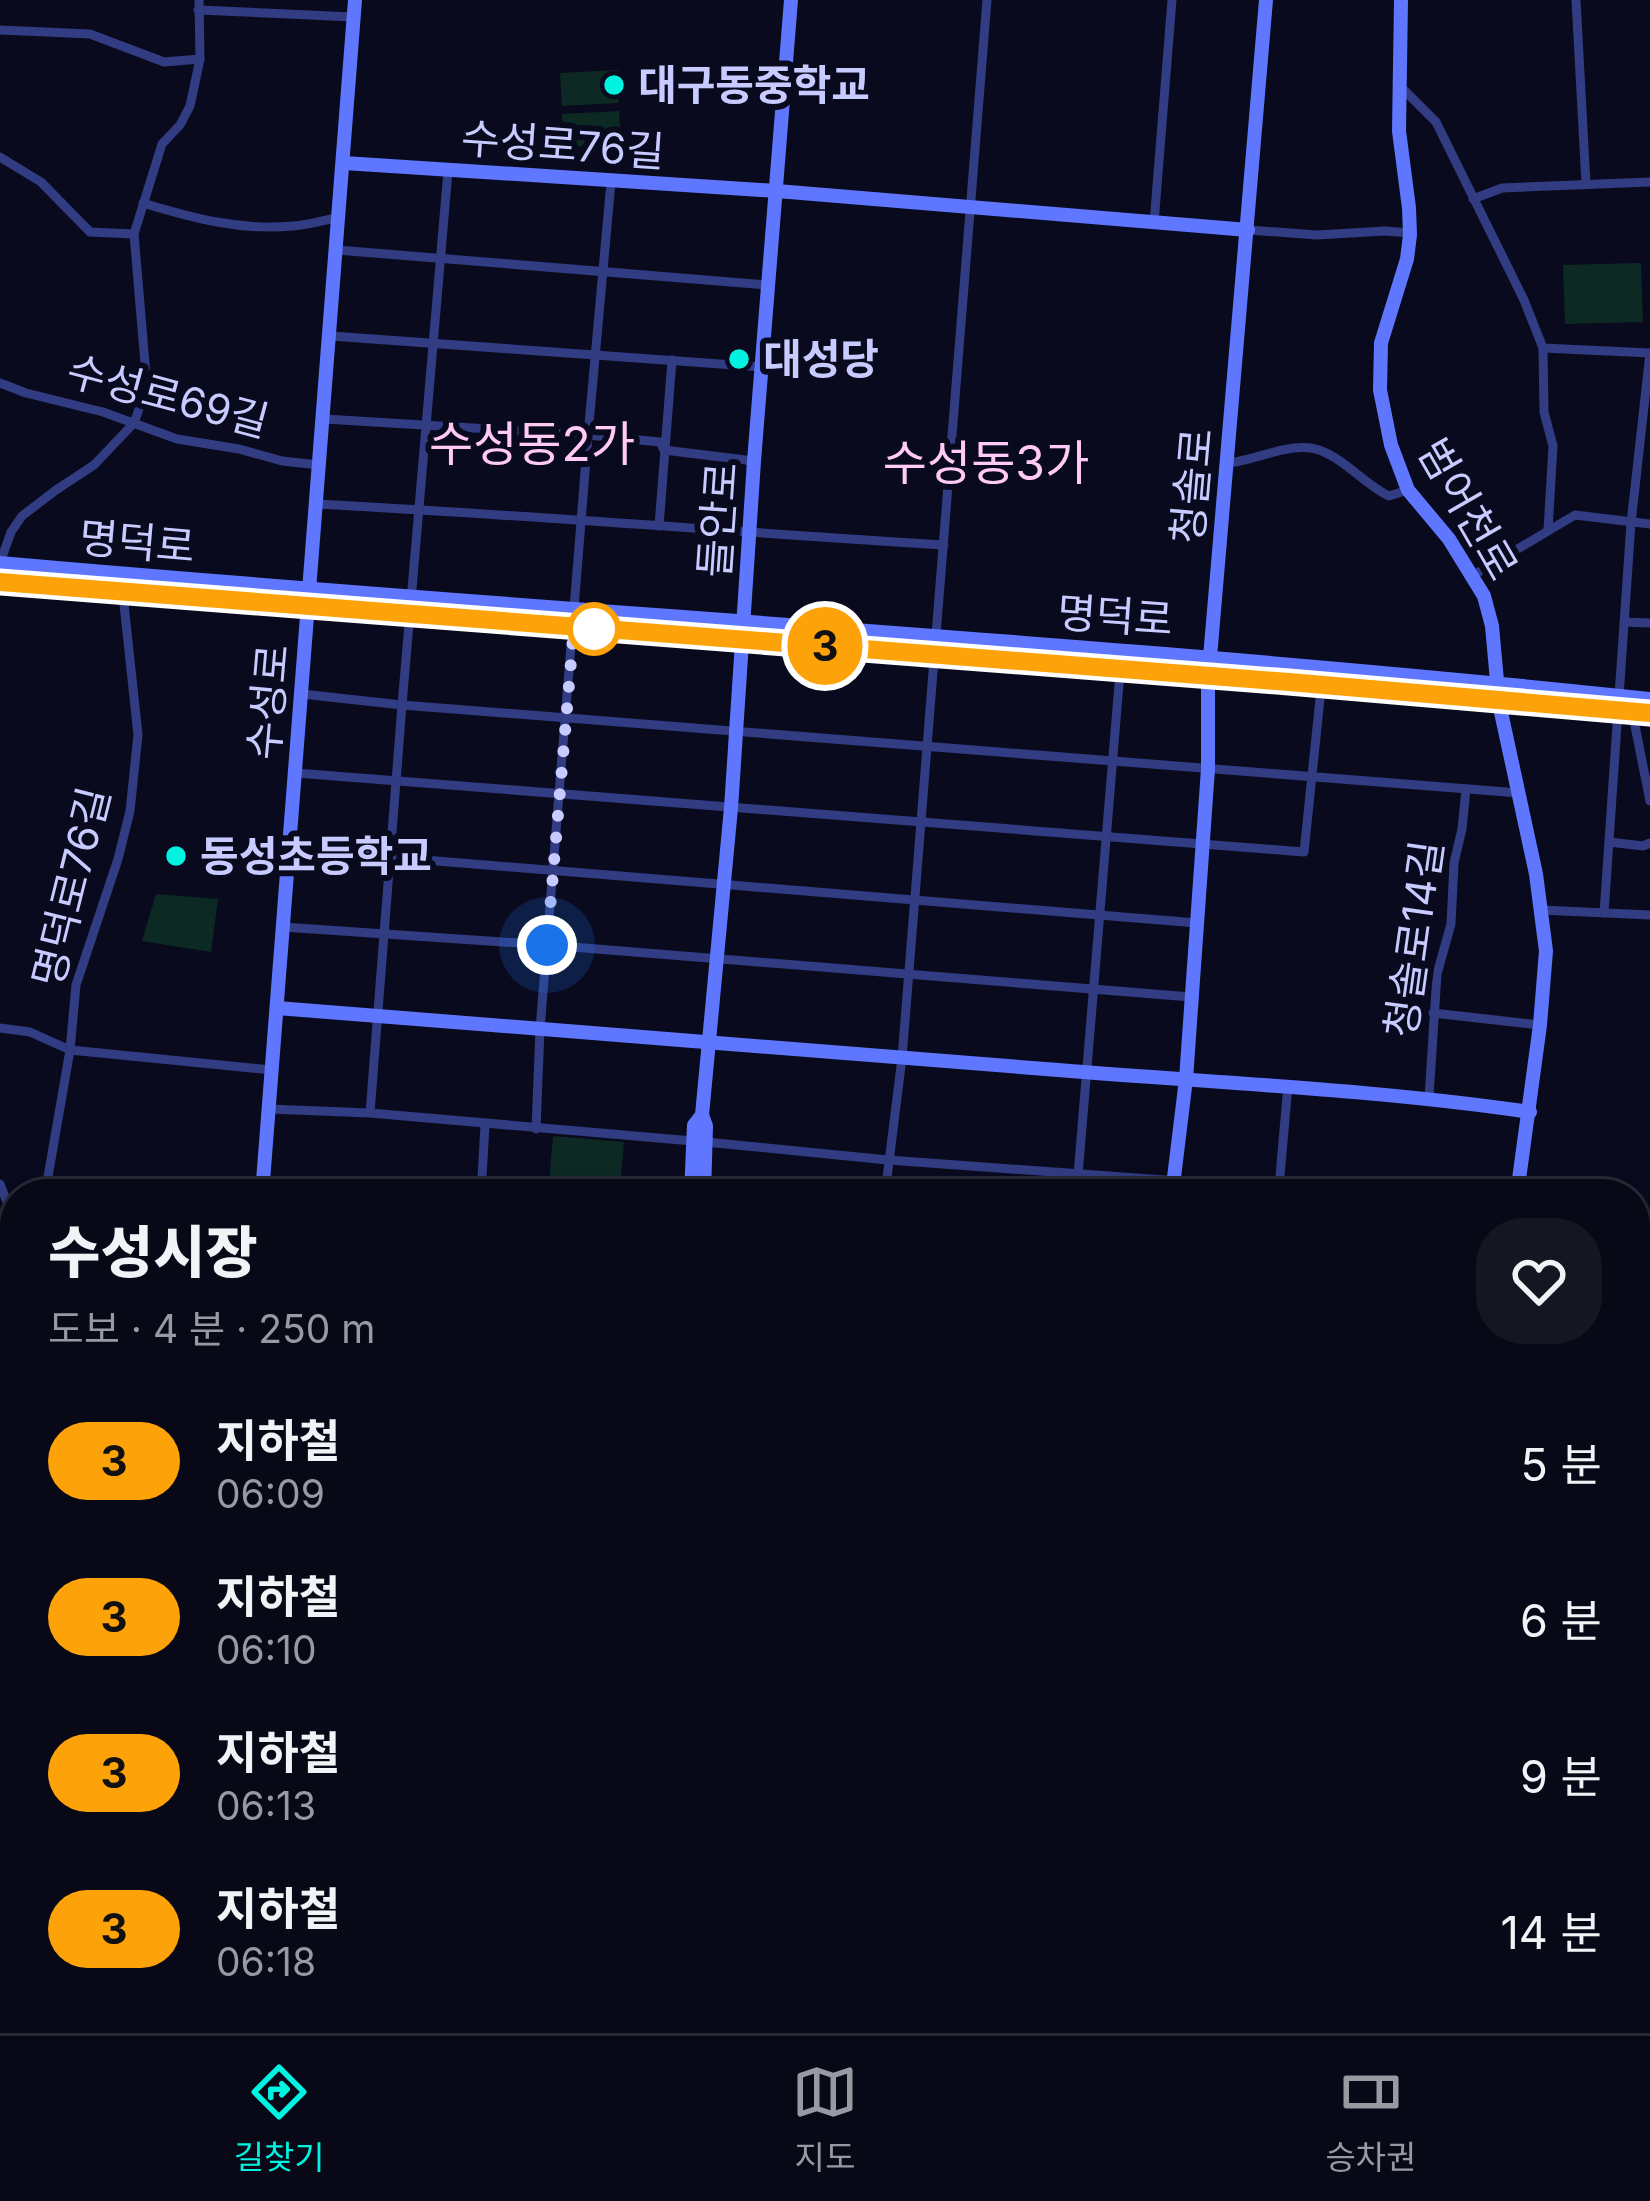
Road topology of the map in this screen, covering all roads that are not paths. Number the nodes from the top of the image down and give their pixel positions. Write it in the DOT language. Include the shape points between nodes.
graph roads {
  1 [pos="355,0"];
  2 [pos="791,0"];
  3 [pos="987,0"];
  4 [pos="1172,0"];
  5 [pos="1265,0"];
  6 [pos="1401,0"];
  7 [pos="1576,0"];
  8 [pos="199,5"];
  9 [pos="353,17"];
  10 [pos="0,30"];
  11 [pos="200,59"];
  12 [pos="1398,85"];
  13 [pos="0,158"];
  14 [pos="344,164"];
  15 [pos="448,171"];
  16 [pos="611,182"];
  17 [pos="1650,182"];
  18 [pos="1586,184"];
  19 [pos="777,190"];
  20 [pos="1472,199"];
  21 [pos="142,203"];
  22 [pos="972,208"];
  23 [pos="340,217"];
  24 [pos="1154,223"];
  25 [pos="1248,230"];
  26 [pos="1410,233"];
  27 [pos="134,234"];
  28 [pos="337,250"];
  29 [pos="440,259"];
  30 [pos="603,273"];
  31 [pos="769,285"];
  32 [pos="331,336"];
  33 [pos="433,341"];
  34 [pos="1543,348"];
  35 [pos="1650,353"];
  36 [pos="596,356"];
  37 [pos="672,360"];
  38 [pos="764,367"];
  39 [pos="0,383"];
  40 [pos="324,419"];
  41 [pos="134,423"];
  42 [pos="425,425"];
  43 [pos="588,434"];
  44 [pos="664,450"];
  45 [pos="754,461"];
  46 [pos="1227,463"];
  47 [pos="320,465"];
  48 [pos="1408,490"];
  49 [pos="317,504"];
  50 [pos="419,509"];
  51 [pos="581,518"];
  52 [pos="1631,523"];
  53 [pos="1650,524"];
  54 [pos="659,526"];
  55 [pos="1548,530"];
  56 [pos="751,532"];
  57 [pos="944,544"];
  58 [pos="0,563"];
  59 [pos="1472,576"];
  60 [pos="0,584"];
  61 [pos="310,589"];
  62 [pos="123,595"];
  63 [pos="411,596"];
  64 [pos="309,608"];
  65 [pos="575,609"];
  66 [pos="410,616"];
  67 [pos="743,621"];
  68 [pos="1624,622"];
  69 [pos="1650,623"];
  70 [pos="574,626"];
  71 [pos="937,636"];
  72 [pos="742,642"];
  73 [pos="1210,656"];
  74 [pos="935,657"];
  75 [pos="1120,672"];
  76 [pos="1208,681"];
  77 [pos="1497,682"];
  78 [pos="1321,689"];
  79 [pos="302,694"];
  80 [pos="1619,695"];
  81 [pos="1650,699"];
  82 [pos="1499,703"];
  83 [pos="402,705"];
  84 [pos="1626,716"];
  85 [pos="565,717"];
  86 [pos="1650,717"];
  87 [pos="736,733"];
  88 [pos="927,747"];
  89 [pos="1112,762"];
  90 [pos="1208,769"];
  91 [pos="296,773"];
  92 [pos="1313,777"];
  93 [pos="397,781"];
  94 [pos="1466,789"];
  95 [pos="1519,793"];
  96 [pos="560,794"];
  97 [pos="1650,802"];
  98 [pos="731,808"];
  99 [pos="921,823"];
  100 [pos="1106,837"];
  101 [pos="1610,842"];
  102 [pos="1203,844"];
  103 [pos="290,849"];
  104 [pos="1646,849"];
  105 [pos="390,857"];
  106 [pos="553,870"];
  107 [pos="724,885"];
  108 [pos="915,901"];
  109 [pos="1541,910"];
  110 [pos="1604,913"];
  111 [pos="1100,915"];
  112 [pos="1650,915"];
  113 [pos="1197,922"];
  114 [pos="284,927"];
  115 [pos="383,933"];
  116 [pos="547,945"];
  117 [pos="717,959"];
  118 [pos="909,975"];
  119 [pos="1094,990"];
  120 [pos="1191,997"];
  121 [pos="277,1008"];
  122 [pos="1433,1013"];
  123 [pos="378,1016"];
  124 [pos="1540,1025"];
  125 [pos="0,1028"];
  126 [pos="540,1029"];
  127 [pos="708,1043"];
  128 [pos="70,1050"];
  129 [pos="902,1058"];
  130 [pos="272,1070"];
  131 [pos="1088,1073"];
  132 [pos="1186,1078"];
  133 [pos="1288,1085"];
  134 [pos="1429,1097"];
  135 [pos="269,1109"];
  136 [pos="1530,1112"];
  137 [pos="370,1113"];
  138 [pos="485,1125"];
  139 [pos="536,1129"];
  140 [pos="699,1142"];
  141 [pos="888,1160"];
  142 [pos="1078,1175"];
  143 [pos="48,1179"];
  144 [pos="263,1179"];
  145 [pos="482,1179"];
  146 [pos="694,1179"];
  147 [pos="703,1179"];
  148 [pos="886,1179"];
  149 [pos="1107,1179"];
  150 [pos="1174,1179"];
  151 [pos="1280,1179"];
  152 [pos="1519,1179"];
  1 -- 9 [label="main road, 수성로"];
  2 -- 19 [label="main road, 들안로"];
  3 -- 22 [label="street"];
  4 -- 24 [label="street"];
  5 -- 25 [label="main road, 청솔로"];
  6 -- 12 [label="main road, 범어천로"];
  7 -- 18 [label="street"];
  8 -- 9 [label="street"];
  8 -- 11 [label="street"];
  9 -- 14 [label="main road, 수성로"];
  10 -- 11 [label="street" via="90,34 164,62"];
  11 -- 21 [label="street" via="190,106 162,144"];
  12 -- 20 [label="street" via="1436,122"];
  12 -- 26 [label="main road, 범어천로"];
  13 -- 27 [label="street" via="41,182 90,232"];
  14 -- 15 [label="main road, 수성로76길"];
  14 -- 23 [label="main road, 수성로"];
  15 -- 16 [label="main road, 수성로76길"];
  15 -- 29 [label="street"];
  16 -- 19 [label="main road, 수성로76길"];
  16 -- 30 [label="street"];
  17 -- 18 [label="street"];
  18 -- 20 [label="street" via="1502,188"];
  19 -- 22 [label="main road, 수성로76길"];
  19 -- 31 [label="main road, 들안로"];
  20 -- 34 [label="street"];
  21 -- 23 [label="street" via="239,226"];
  21 -- 27 [label="street"];
  22 -- 24 [label="main road, 수성로76길"];
  22 -- 57 [label="street"];
  23 -- 28 [label="main road, 수성로"];
  24 -- 25 [label="main road, 수성로76길"];
  25 -- 26 [label="street"];
  25 -- 46 [label="main road, 청솔로"];
  26 -- 48 [label="main road, 범어천로" via="1379,358 1391,445"];
  27 -- 41 [label="street" via="146,387"];
  28 -- 29 [label="street"];
  28 -- 32 [label="main road, 수성로"];
  29 -- 30 [label="street"];
  29 -- 33 [label="street"];
  30 -- 31 [label="street"];
  30 -- 36 [label="street"];
  31 -- 38 [label="main road, 들안로"];
  32 -- 33 [label="street"];
  32 -- 40 [label="main road, 수성로"];
  33 -- 36 [label="street"];
  33 -- 42 [label="street"];
  34 -- 35 [label="street"];
  34 -- 55 [label="street" via="1553,446"];
  35 -- 52 [label="street"];
  36 -- 37 [label="street"];
  36 -- 43 [label="street"];
  37 -- 38 [label="street"];
  37 -- 44 [label="street"];
  38 -- 45 [label="main road, 들안로"];
  39 -- 41 [label="street, 수성로69길"];
  40 -- 42 [label="street"];
  40 -- 47 [label="main road, 수성로"];
  41 -- 47 [label="street, 수성로69길" via="177,439"];
  41 -- 58 [label="street" via="94,465 22,517"];
  42 -- 43 [label="street"];
  42 -- 50 [label="street"];
  43 -- 44 [label="street" via="661,442"];
  43 -- 51 [label="street"];
  44 -- 45 [label="street"];
  44 -- 54 [label="street"];
  45 -- 56 [label="main road, 들안로"];
  46 -- 48 [label="street" via="1317,449 1389,496"];
  46 -- 73 [label="main road, 청솔로"];
  47 -- 49 [label="main road, 수성로"];
  48 -- 59 [label="main road, 범어천로"];
  49 -- 50 [label="street"];
  49 -- 61 [label="main road, 수성로"];
  50 -- 51 [label="street"];
  50 -- 63 [label="street"];
  51 -- 54 [label="street"];
  51 -- 65 [label="street"];
  52 -- 53 [label="street"];
  52 -- 55 [label="street" via="1575,515"];
  52 -- 68 [label="street"];
  54 -- 56 [label="street"];
  55 -- 59 [label="street"];
  56 -- 57 [label="street"];
  56 -- 67 [label="main road, 들안로"];
  57 -- 71 [label="street"];
  58 -- 61 [label="main road, 명덕로"];
  59 -- 77 [label="main road, 범어천로" via="1492,626"];
  60 -- 62 [label="main road, 명덕로"];
  61 -- 63 [label="main road, 명덕로"];
  61 -- 64 [label="main road, 수성로"];
  62 -- 64 [label="main road, 명덕로"];
  62 -- 128 [label="street, 명덕로76길" via="138,735 130,812 76,985"];
  63 -- 65 [label="main road, 명덕로"];
  63 -- 66 [label="street"];
  64 -- 66 [label="main road, 명덕로"];
  64 -- 79 [label="main road, 수성로"];
  65 -- 67 [label="main road, 명덕로"];
  65 -- 70 [label="street"];
  66 -- 70 [label="main road, 명덕로"];
  66 -- 83 [label="street"];
  67 -- 71 [label="main road, 명덕로"];
  67 -- 72 [label="main road, 들안로"];
  68 -- 69 [label="street"];
  68 -- 80 [label="street"];
  70 -- 72 [label="main road, 명덕로"];
  70 -- 85 [label="street"];
  71 -- 73 [label="main road, 명덕로"];
  71 -- 74 [label="street"];
  72 -- 74 [label="main road, 명덕로"];
  72 -- 87 [label="main road, 들안로"];
  73 -- 76 [label="main road, 청솔로"];
  73 -- 77 [label="main road, 명덕로"];
  74 -- 75 [label="main road, 명덕로"];
  74 -- 88 [label="street"];
  75 -- 76 [label="main road, 명덕로"];
  75 -- 89 [label="street"];
  76 -- 78 [label="main road, 명덕로"];
  76 -- 90 [label="main road, 청솔로"];
  77 -- 80 [label="main road, 명덕로"];
  77 -- 82 [label="main road, 범어천로"];
  78 -- 82 [label="main road, 명덕로"];
  78 -- 92 [label="street"];
  79 -- 83 [label="street"];
  79 -- 91 [label="main road, 수성로"];
  80 -- 81 [label="main road, 명덕로"];
  80 -- 84 [label="street"];
  82 -- 84 [label="main road, 명덕로"];
  82 -- 95 [label="main road, 범어천로"];
  83 -- 85 [label="street"];
  83 -- 93 [label="street"];
  84 -- 86 [label="main road, 명덕로"];
  84 -- 97 [label="street"];
  84 -- 101 [label="street"];
  85 -- 87 [label="street"];
  85 -- 96 [label="street"];
  87 -- 88 [label="street"];
  87 -- 98 [label="main road, 들안로"];
  88 -- 89 [label="street"];
  88 -- 99 [label="street"];
  89 -- 90 [label="street"];
  89 -- 100 [label="street"];
  90 -- 92 [label="street"];
  90 -- 102 [label="main road, 청솔로"];
  91 -- 93 [label="street"];
  91 -- 103 [label="main road, 수성로"];
  92 -- 94 [label="street"];
  92 -- 102 [label="street" via="1304,852"];
  93 -- 96 [label="street"];
  93 -- 105 [label="street"];
  94 -- 95 [label="street"];
  94 -- 122 [label="street, 청솔로14길"];
  95 -- 109 [label="main road, 범어천로"];
  96 -- 98 [label="street"];
  96 -- 106 [label="street"];
  98 -- 99 [label="street"];
  98 -- 107 [label="main road, 들안로"];
  99 -- 100 [label="street"];
  99 -- 108 [label="street"];
  100 -- 102 [label="street"];
  100 -- 111 [label="street"];
  101 -- 104 [label="street"];
  101 -- 110 [label="street"];
  102 -- 113 [label="main road, 청솔로"];
  103 -- 105 [label="street"];
  103 -- 114 [label="main road, 수성로"];
  105 -- 106 [label="street"];
  105 -- 115 [label="street"];
  106 -- 107 [label="street"];
  106 -- 116 [label="street"];
  107 -- 108 [label="street"];
  107 -- 117 [label="main road, 들안로"];
  108 -- 111 [label="street"];
  108 -- 118 [label="street"];
  109 -- 110 [label="street"];
  109 -- 124 [label="main road, 범어천로"];
  110 -- 112 [label="street"];
  111 -- 113 [label="street"];
  111 -- 119 [label="street"];
  113 -- 120 [label="main road, 청솔로"];
  114 -- 115 [label="street"];
  114 -- 121 [label="main road, 수성로"];
  115 -- 116 [label="street"];
  115 -- 123 [label="street"];
  116 -- 117 [label="street"];
  116 -- 126 [label="street"];
  117 -- 118 [label="street"];
  117 -- 127 [label="main road, 들안로"];
  118 -- 119 [label="street"];
  118 -- 129 [label="street"];
  119 -- 120 [label="street"];
  119 -- 131 [label="street"];
  120 -- 132 [label="main road, 청솔로"];
  121 -- 123 [label="main road, 청솔로14길"];
  121 -- 130 [label="main road, 수성로"];
  122 -- 124 [label="street"];
  122 -- 134 [label="street, 청솔로14길"];
  123 -- 126 [label="main road, 청솔로14길"];
  123 -- 137 [label="street"];
  124 -- 136 [label="main road, 범어천로"];
  125 -- 128 [label="street"];
  126 -- 127 [label="main road, 청솔로14길"];
  126 -- 139 [label="street"];
  127 -- 129 [label="main road, 청솔로14길"];
  127 -- 140 [label="main road, 들안로" via="702,1115 694,1125"];
  128 -- 130 [label="street"];
  128 -- 143 [label="street, 명덕로76길"];
  129 -- 131 [label="main road, 청솔로14길"];
  129 -- 141 [label="street"];
  130 -- 135 [label="main road, 수성로"];
  131 -- 132 [label="main road, 청솔로14길"];
  131 -- 142 [label="street"];
  132 -- 133 [label="main road, 청솔로14길"];
  132 -- 150 [label="main road, 청솔로"];
  133 -- 134 [label="main road, 청솔로14길"];
  133 -- 151 [label="street"];
  134 -- 136 [label="main road, 청솔로14길"];
  135 -- 137 [label="street"];
  135 -- 144 [label="main road, 수성로"];
  136 -- 152 [label="main road, 범어천로"];
  137 -- 138 [label="street"];
  138 -- 139 [label="street"];
  138 -- 145 [label="street"];
  139 -- 140 [label="street"];
  140 -- 141 [label="street"];
  140 -- 146 [label="main road, 들안로"];
  140 -- 147 [label="main road, 들안로"];
  141 -- 142 [label="street"];
  141 -- 148 [label="street"];
  142 -- 149 [label="street"];
}
